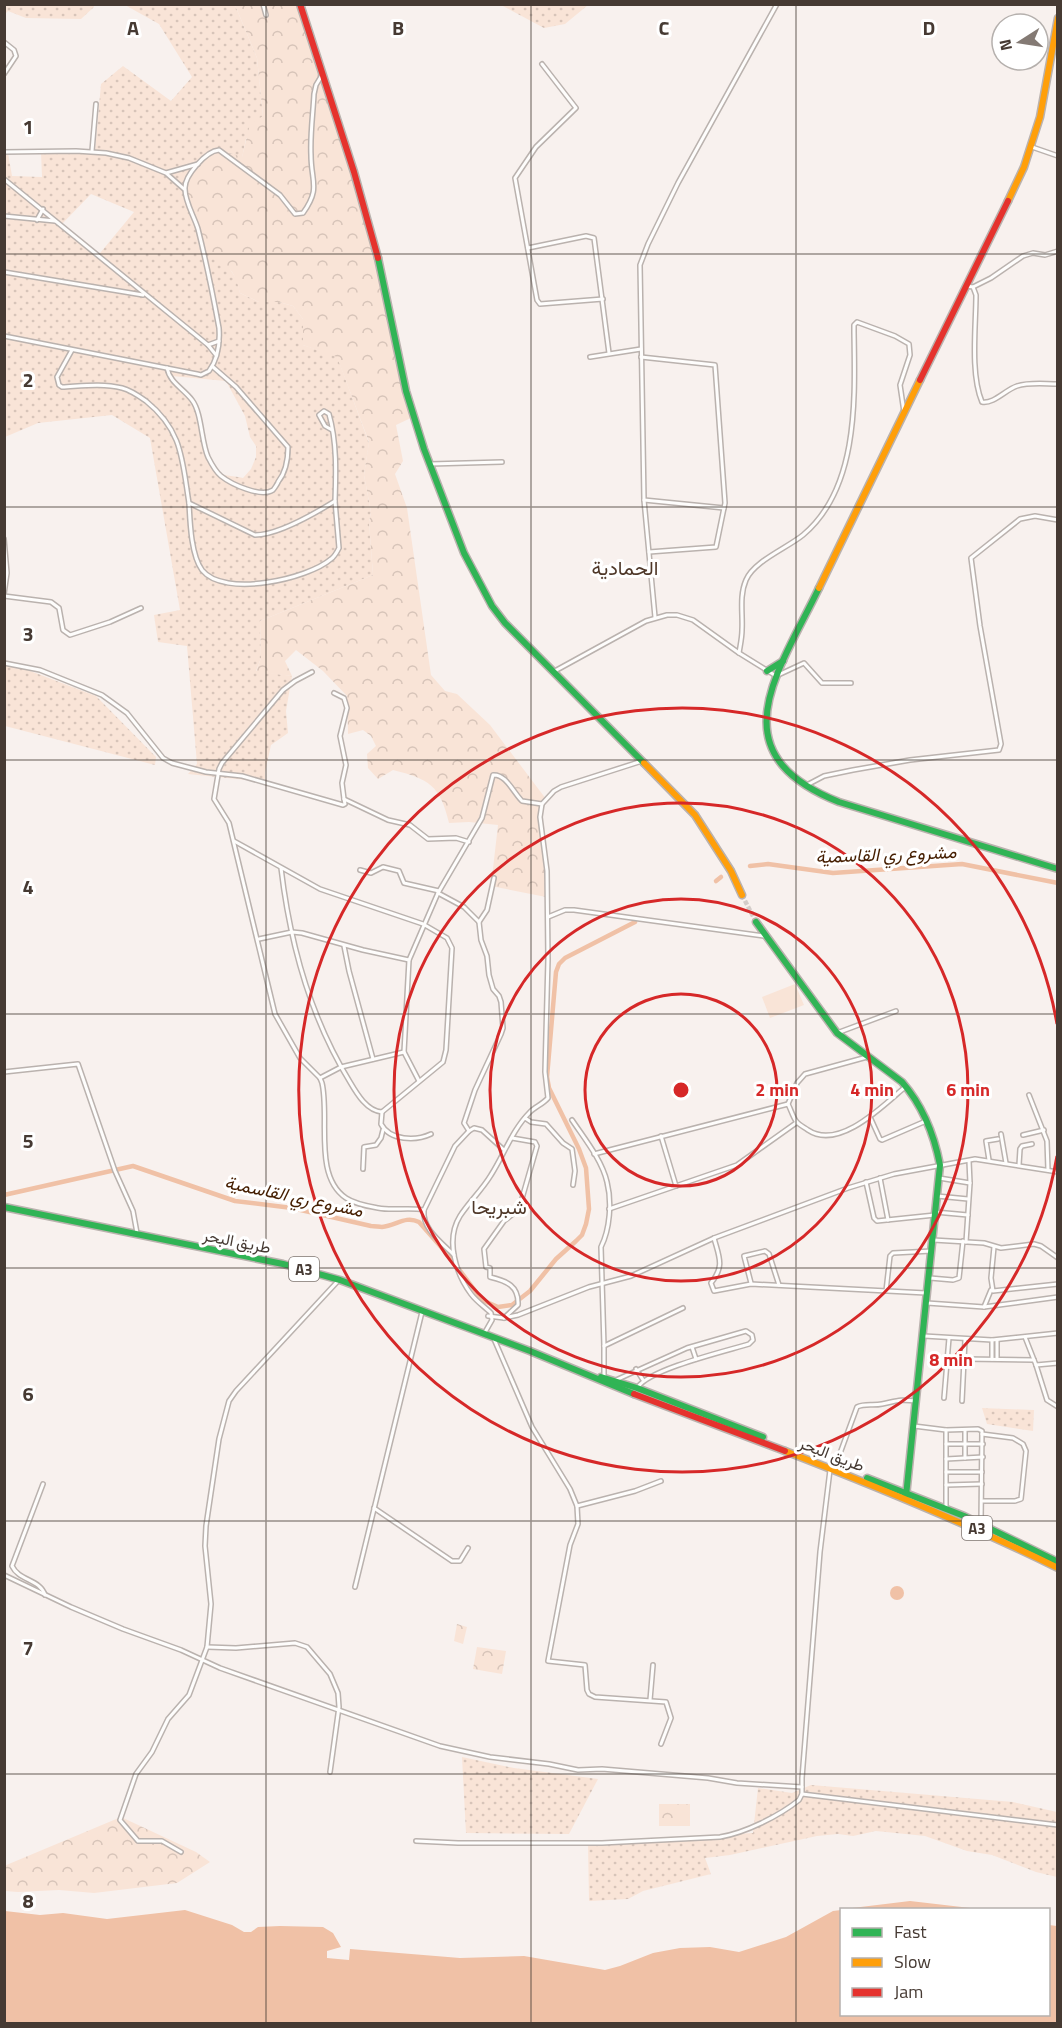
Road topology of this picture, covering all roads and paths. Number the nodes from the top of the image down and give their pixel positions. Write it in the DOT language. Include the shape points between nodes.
graph roads {
  1 [pos="263,4"];
  2 [pos="300,4"];
  3 [pos="777,4"];
  4 [pos="266,15"];
  5 [pos="1058,18"];
  6 [pos="4,42"];
  7 [pos="542,64"];
  8 [pos="4,74"];
  9 [pos="322,75"];
  10 [pos="96,104"];
  11 [pos="1032,147"];
  12 [pos="92,151"];
  13 [pos="4,152"];
  14 [pos="1058,156"];
  15 [pos="198,164"];
  16 [pos="166,173"];
  17 [pos="4,179"];
  18 [pos="184,189"];
  19 [pos="42,209"];
  20 [pos="4,216"];
  21 [pos="37,220"];
  22 [pos="57,222"];
  23 [pos="527,248"];
  24 [pos="1058,251"];
  25 [pos="4,272"];
  26 [pos="969,287"];
  27 [pos="145,295"];
  28 [pos="603,299"];
  29 [pos="4,336"];
  30 [pos="219,341"];
  31 [pos="208,345"];
  32 [pos="640,349"];
  33 [pos="72,350"];
  34 [pos="609,353"];
  35 [pos="216,355"];
  36 [pos="590,357"];
  37 [pos="641,357"];
  38 [pos="166,367"];
  39 [pos="213,367"];
  40 [pos="1058,384"];
  41 [pos="904,413"];
  42 [pos="332,430"];
  43 [pos="502,462"];
  44 [pos="430,464"];
  45 [pos="644,500"];
  46 [pos="335,501"];
  47 [pos="189,503"];
  48 [pos="724,508"];
  49 [pos="1058,520"];
  50 [pos="4,538"];
  51 [pos="649,552"];
  52 [pos="4,595"];
  53 [pos="141,608"];
  54 [pos="655,617"];
  55 [pos="739,653"];
  56 [pos="785,660"];
  57 [pos="4,663"];
  58 [pos="767,671"];
  59 [pos="312,672"];
  60 [pos="553,672"];
  61 [pos="776,676"];
  62 [pos="851,683"];
  63 [pos="334,693"];
  64 [pos="643,761"];
  65 [pos="218,773"];
  66 [pos="805,786"];
  67 [pos="344,799"];
  68 [pos="542,804"];
  69 [pos="234,842"];
  70 [pos="469,842"];
  71 [pos="281,868"];
  72 [pos="1058,869"];
  73 [pos="360,870"];
  74 [pos="494,878"];
  75 [pos="439,892"];
  76 [pos="742,895"];
  77 [pos="548,917"];
  78 [pos="479,922"];
  79 [pos="756,922"];
  80 [pos="423,924"];
  81 [pos="292,932"];
  82 [pos="764,936"];
  83 [pos="258,939"];
  84 [pos="344,946"];
  85 [pos="409,960"];
  86 [pos="896,1011"];
  87 [pos="837,1033"];
  88 [pos="404,1052"];
  89 [pos="867,1057"];
  90 [pos="373,1059"];
  91 [pos="341,1067"];
  92 [pos="4,1072"];
  93 [pos="320,1077"];
  94 [pos="419,1081"];
  95 [pos="906,1086"];
  96 [pos="1029,1095"];
  97 [pos="788,1104"];
  98 [pos="382,1112"];
  99 [pos="525,1118"];
  100 [pos="870,1118"];
  101 [pos="572,1120"];
  102 [pos="926,1121"];
  103 [pos="797,1123"];
  104 [pos="383,1129"];
  105 [pos="1044,1130"];
  106 [pos="469,1131"];
  107 [pos="431,1134"];
  108 [pos="1001,1134"];
  109 [pos="1023,1135"];
  110 [pos="661,1136"];
  111 [pos="512,1138"];
  112 [pos="998,1139"];
  113 [pos="1032,1144"];
  114 [pos="504,1150"];
  115 [pos="594,1154"];
  116 [pos="989,1160"];
  117 [pos="969,1161"];
  118 [pos="1006,1163"];
  119 [pos="940,1165"];
  120 [pos="1019,1166"];
  121 [pos="363,1169"];
  122 [pos="1048,1170"];
  123 [pos="1058,1172"];
  124 [pos="880,1178"];
  125 [pos="939,1178"];
  126 [pos="866,1182"];
  127 [pos="970,1183"];
  128 [pos="573,1185"];
  129 [pos="676,1187"];
  130 [pos="937,1196"];
  131 [pos="968,1199"];
  132 [pos="4,1207"];
  133 [pos="609,1209"];
  134 [pos="424,1210"];
  135 [pos="935,1213"];
  136 [pos="968,1215"];
  137 [pos="888,1220"];
  138 [pos="137,1235"];
  139 [pos="714,1238"];
  140 [pos="933,1240"];
  141 [pos="964,1241"];
  142 [pos="994,1247"];
  143 [pos="932,1251"];
  144 [pos="455,1256"];
  145 [pos="1058,1258"];
  146 [pos="930,1278"];
  147 [pos="340,1280"];
  148 [pos="603,1284"];
  149 [pos="751,1284"];
  150 [pos="1058,1284"];
  151 [pos="779,1285"];
  152 [pos="992,1289"];
  153 [pos="886,1291"];
  154 [pos="928,1293"];
  155 [pos="1058,1297"];
  156 [pos="927,1303"];
  157 [pos="984,1307"];
  158 [pos="683,1308"];
  159 [pos="422,1311"];
  160 [pos="490,1317"];
  161 [pos="504,1318"];
  162 [pos="486,1330"];
  163 [pos="1058,1333"];
  164 [pos="924,1336"];
  165 [pos="493,1337"];
  166 [pos="1025,1337"];
  167 [pos="949,1338"];
  168 [pos="965,1340"];
  169 [pos="994,1340"];
  170 [pos="604,1346"];
  171 [pos="692,1347"];
  172 [pos="696,1359"];
  173 [pos="964,1359"];
  174 [pos="994,1359"];
  175 [pos="1034,1360"];
  176 [pos="1058,1363"];
  177 [pos="1036,1365"];
  178 [pos="636,1369"];
  179 [pos="603,1380"];
  180 [pos="643,1380"];
  181 [pos="614,1381"];
  182 [pos="632,1388"];
  183 [pos="944,1398"];
  184 [pos="916,1401"];
  185 [pos="962,1401"];
  186 [pos="1058,1407"];
  187 [pos="914,1426"];
  188 [pos="946,1430"];
  189 [pos="965,1430"];
  190 [pos="982,1434"];
  191 [pos="946,1444"];
  192 [pos="965,1444"];
  193 [pos="983,1444"];
  194 [pos="983,1457"];
  195 [pos="965,1458"];
  196 [pos="946,1459"];
  197 [pos="833,1467"];
  198 [pos="946,1472"];
  199 [pos="982,1472"];
  200 [pos="661,1481"];
  201 [pos="43,1484"];
  202 [pos="982,1484"];
  203 [pos="946,1485"];
  204 [pos="906,1495"];
  205 [pos="983,1502"];
  206 [pos="577,1506"];
  207 [pos="374,1508"];
  208 [pos="946,1509"];
  209 [pos="981,1523"];
  210 [pos="468,1548"];
  211 [pos="1058,1562"];
  212 [pos="1058,1568"];
  213 [pos="4,1575"];
  214 [pos="355,1587"];
  215 [pos="45,1595"];
  216 [pos="207,1647"];
  217 [pos="204,1659"];
  218 [pos="652,1665"];
  219 [pos="650,1700"];
  220 [pos="338,1710"];
  221 [pos="661,1744"];
  222 [pos="330,1772"];
  223 [pos="802,1787"];
  224 [pos="802,1794"];
  225 [pos="1058,1825"];
  226 [pos="416,1840"];
  227 [pos="181,1852"];
  1 -- 4 [label="street"];
  2 -- 9 [label="main road"];
  3 -- 32 [label="street" via="678,183 642,258"];
  5 -- 11 [label="main road"];
  6 -- 8 [label="street" via="16,56"];
  7 -- 23 [label="street" via="576,108 536,147 515,177"];
  9 -- 15 [label="street" via="314,94 310,157 314,194 303,213 295,214 280,195 224,152 212,151"];
  9 -- 44 [label="main road" via="377,251 406,391"];
  10 -- 12 [label="street"];
  11 -- 14 [label="street"];
  11 -- 26 [label="main road"];
  12 -- 13 [label="street"];
  12 -- 16 [label="street" via="129,158"];
  15 -- 16 [label="street"];
  15 -- 18 [label="street"];
  16 -- 18 [label="street"];
  17 -- 19 [label="street"];
  18 -- 30 [label="street" via="198,229"];
  19 -- 21 [label="street"];
  19 -- 22 [label="street"];
  20 -- 21 [label="street"];
  21 -- 22 [label="street"];
  22 -- 27 [label="street"];
  23 -- 28 [label="street" via="539,304"];
  23 -- 28 [label="street" via="586,236 594,238"];
  24 -- 26 [label="street" via="1023,256 991,278"];
  25 -- 27 [label="street"];
  26 -- 40 [label="street" via="976,295 975,354 982,402 991,402 1020,386"];
  26 -- 41 [label="main road"];
  27 -- 31 [label="street"];
  28 -- 34 [label="street"];
  29 -- 33 [label="street"];
  30 -- 31 [label="street"];
  30 -- 35 [label="street"];
  31 -- 35 [label="street"];
  32 -- 34 [label="street"];
  32 -- 37 [label="street"];
  33 -- 38 [label="street"];
  33 -- 47 [label="street" via="57,376 59,385 123,388 166,419 180,449"];
  34 -- 36 [label="street"];
  35 -- 39 [label="street"];
  37 -- 45 [label="street"];
  37 -- 48 [label="street" via="715,365"];
  38 -- 39 [label="street" via="201,375"];
  38 -- 39 [label="street" via="175,385 192,400 204,447 221,476 240,487 273,490 282,478 288,447 236,387"];
  41 -- 55 [label="street" via="899,391 910,355 909,344 857,322 851,434 840,479 813,525 748,576 743,591"];
  41 -- 56 [label="main road"];
  42 -- 42 [label="street" via="329,414 324,411 319,415"];
  42 -- 46 [label="street"];
  43 -- 44 [label="street"];
  44 -- 60 [label="main road" via="464,553 492,606"];
  45 -- 48 [label="street"];
  45 -- 51 [label="street"];
  46 -- 47 [label="street" via="266,535 255,535"];
  46 -- 47 [label="street" via="339,548 332,559 287,578 254,584 214,581 203,572 197,561"];
  48 -- 51 [label="street" via="716,547"];
  49 -- 66 [label="street" via="1035,516 1020,519 971,558 999,750 854,770 824,776"];
  50 -- 52 [label="street"];
  51 -- 54 [label="street"];
  52 -- 53 [label="street" via="51,602 59,608 63,630 70,635"];
  54 -- 55 [label="street" via="677,615 693,620"];
  54 -- 60 [label="street"];
  55 -- 58 [label="street"];
  56 -- 58 [label="main road"];
  56 -- 61 [label="main road"];
  57 -- 65 [label="street" via="40,670 102,695 127,713 163,758 188,769"];
  58 -- 61 [label="street"];
  59 -- 65 [label="street" via="283,690 222,763"];
  60 -- 64 [label="main road"];
  61 -- 62 [label="street" via="804,663 822,683"];
  61 -- 66 [label="main road" via="765,731 780,764"];
  63 -- 67 [label="street" via="344,698 347,708 340,736 346,765"];
  64 -- 68 [label="street" via="561,787"];
  64 -- 76 [label="main road" via="695,815"];
  65 -- 67 [label="street" via="252,778 344,805"];
  65 -- 69 [label="street" via="214,799 226,816"];
  66 -- 72 [label="main road" via="866,810"];
  67 -- 70 [label="street" via="388,820 410,825 428,838"];
  68 -- 70 [label="street" via="522,801 503,778 493,775 482,818"];
  68 -- 77 [label="street"];
  69 -- 71 [label="street"];
  69 -- 83 [label="street"];
  70 -- 75 [label="street"];
  71 -- 80 [label="street" via="343,898"];
  71 -- 81 [label="street"];
  73 -- 75 [label="street" via="371,873 383,867 392,868 399,871 404,883"];
  74 -- 78 [label="street" via="487,910"];
  75 -- 78 [label="street"];
  75 -- 80 [label="street"];
  77 -- 82 [label="street" via="574,910"];
  77 -- 99 [label="street" via="548,1098"];
  78 -- 106 [label="street" via="489,975 500,996 503,1028 465,1120"];
  79 -- 82 [label="main road"];
  80 -- 85 [label="street"];
  80 -- 94 [label="street" via="447,938 452,948 445,1058"];
  81 -- 83 [label="street"];
  81 -- 84 [label="street"];
  81 -- 91 [label="street" via="309,999"];
  82 -- 87 [label="main road"];
  83 -- 93 [label="street" via="275,1014 300,1058"];
  84 -- 85 [label="street"];
  84 -- 90 [label="street"];
  85 -- 88 [label="street"];
  86 -- 87 [label="street"];
  87 -- 89 [label="main road"];
  88 -- 90 [label="street"];
  88 -- 94 [label="street"];
  89 -- 95 [label="main road"];
  89 -- 97 [label="street" via="805,1074"];
  90 -- 91 [label="street"];
  91 -- 93 [label="street"];
  91 -- 98 [label="street" via="371,1109"];
  92 -- 138 [label="street" via="78,1064 114,1171 133,1211"];
  93 -- 134 [label="street" via="324,1089 326,1164 339,1192 347,1199 376,1208"];
  94 -- 98 [label="street"];
  95 -- 100 [label="street"];
  95 -- 102 [label="main road"];
  96 -- 105 [label="street"];
  97 -- 103 [label="street"];
  97 -- 110 [label="street"];
  98 -- 104 [label="street"];
  99 -- 111 [label="street"];
  99 -- 128 [label="street" via="546,1124 573,1149"];
  100 -- 102 [label="street" via="882,1140"];
  100 -- 103 [label="street" via="848,1130 823,1135"];
  101 -- 115 [label="street"];
  102 -- 119 [label="main road"];
  103 -- 129 [label="street" via="737,1164"];
  104 -- 107 [label="street" via="411,1140"];
  104 -- 121 [label="street" via="376,1145 364,1147"];
  105 -- 109 [label="street"];
  105 -- 122 [label="street"];
  106 -- 114 [label="street" via="482,1130"];
  106 -- 134 [label="street" via="455,1146"];
  108 -- 118 [label="street"];
  110 -- 115 [label="street"];
  110 -- 129 [label="street"];
  111 -- 114 [label="street"];
  111 -- 161 [label="street" via="535,1142 536,1152 521,1202 484,1251 490,1277 509,1283 516,1290 518,1301"];
  112 -- 116 [label="street" via="986,1141"];
  113 -- 120 [label="street" via="1020,1149"];
  114 -- 144 [label="street" via="491,1176 456,1224"];
  115 -- 133 [label="street" via="607,1181"];
  116 -- 117 [label="street"];
  116 -- 118 [label="street"];
  117 -- 119 [label="street"];
  117 -- 127 [label="street"];
  118 -- 120 [label="street"];
  119 -- 124 [label="street"];
  119 -- 125 [label="main road"];
  120 -- 122 [label="street"];
  122 -- 123 [label="street"];
  124 -- 126 [label="street"];
  124 -- 137 [label="street"];
  125 -- 127 [label="street"];
  125 -- 130 [label="main road"];
  126 -- 137 [label="street" via="874,1218"];
  126 -- 139 [label="street"];
  127 -- 131 [label="street"];
  129 -- 133 [label="street"];
  130 -- 131 [label="street"];
  130 -- 135 [label="main road"];
  131 -- 136 [label="street"];
  132 -- 138 [label="main road, طريق البحر / A3"];
  133 -- 148 [label="street" via="607,1234 601,1247"];
  134 -- 144 [label="street" via="424,1222"];
  135 -- 136 [label="street"];
  135 -- 137 [label="street"];
  135 -- 140 [label="main road"];
  136 -- 141 [label="street"];
  138 -- 147 [label="main road, طريق البحر / A3"];
  139 -- 148 [label="street" via="631,1276"];
  139 -- 149 [label="street" via="721,1263 711,1283 713,1290"];
  140 -- 141 [label="street"];
  140 -- 143 [label="main road"];
  141 -- 142 [label="street"];
  141 -- 146 [label="street" via="959,1278"];
  142 -- 145 [label="street" via="1038,1245"];
  142 -- 152 [label="street"];
  143 -- 146 [label="main road"];
  143 -- 153 [label="street" via="893,1253"];
  144 -- 160 [label="street" via="464,1283"];
  146 -- 154 [label="main road"];
  147 -- 159 [label="main road, طريق البحر / A3"];
  147 -- 216 [label="street" via="229,1401 206,1526 211,1604"];
  148 -- 161 [label="street"];
  148 -- 170 [label="street"];
  149 -- 151 [label="street"];
  149 -- 151 [label="street" via="744,1256 765,1251"];
  150 -- 152 [label="street" via="995,1292"];
  151 -- 153 [label="street"];
  152 -- 157 [label="street"];
  153 -- 154 [label="street"];
  154 -- 156 [label="main road"];
  155 -- 157 [label="street"];
  156 -- 157 [label="street"];
  156 -- 164 [label="main road"];
  158 -- 170 [label="street"];
  159 -- 162 [label="main road, طريق البحر / A3"];
  159 -- 207 [label="street"];
  160 -- 161 [label="street"];
  160 -- 162 [label="street"];
  162 -- 165 [label="main road, طريق البحر / A3"];
  163 -- 166 [label="street"];
  164 -- 167 [label="street"];
  164 -- 184 [label="main road"];
  165 -- 179 [label="main road, طريق البحر / A3"];
  165 -- 206 [label="street" via="532,1427"];
  166 -- 169 [label="street"];
  166 -- 175 [label="street"];
  167 -- 168 [label="street"];
  167 -- 183 [label="street"];
  168 -- 169 [label="street"];
  168 -- 173 [label="street"];
  169 -- 174 [label="street"];
  170 -- 179 [label="street"];
  171 -- 172 [label="street"];
  171 -- 172 [label="street" via="746,1331 753,1338 749,1344"];
  171 -- 178 [label="street"];
  172 -- 180 [label="street"];
  173 -- 174 [label="street"];
  173 -- 185 [label="street"];
  174 -- 175 [label="street"];
  175 -- 177 [label="street"];
  176 -- 177 [label="street"];
  177 -- 186 [label="street" via="1047,1400"];
  178 -- 180 [label="street"];
  178 -- 181 [label="street"];
  179 -- 181 [label="main road, طريق البحر / A3"];
  179 -- 182 [label="main road, طريق البحر / A3"];
  180 -- 182 [label="street"];
  181 -- 182 [label="main road, طريق البحر / A3"];
  182 -- 197 [label="main road, طريق البحر / A3"];
  184 -- 187 [label="main road"];
  184 -- 197 [label="street" via="895,1400 857,1407"];
  187 -- 188 [label="street"];
  187 -- 204 [label="main road"];
  188 -- 189 [label="street"];
  188 -- 191 [label="street"];
  189 -- 190 [label="street" via="980,1430"];
  189 -- 192 [label="street"];
  190 -- 193 [label="street"];
  190 -- 205 [label="street" via="1013,1438 1025,1445 1026,1451 1021,1499"];
  191 -- 192 [label="street"];
  191 -- 196 [label="street"];
  192 -- 193 [label="street"];
  192 -- 195 [label="street"];
  193 -- 194 [label="street"];
  194 -- 195 [label="street"];
  194 -- 199 [label="street"];
  195 -- 196 [label="street"];
  196 -- 198 [label="street"];
  197 -- 204 [label="main road, طريق البحر / A3"];
  197 -- 223 [label="street" via="820,1552"];
  198 -- 199 [label="street"];
  198 -- 203 [label="street"];
  199 -- 202 [label="street"];
  200 -- 206 [label="street"];
  201 -- 215 [label="street" via="12,1566 16,1573 42,1588"];
  202 -- 203 [label="street"];
  202 -- 205 [label="street"];
  203 -- 208 [label="street"];
  204 -- 208 [label="main road, طريق البحر / A3"];
  204 -- 212 [label="main road, طريق البحر / A3"];
  205 -- 209 [label="street"];
  206 -- 219 [label="street" via="578,1524 570,1545 548,1661 585,1665 585,1683 591,1695"];
  207 -- 210 [label="street" via="452,1561 460,1561"];
  207 -- 214 [label="street"];
  208 -- 209 [label="main road, طريق البحر / A3"];
  209 -- 211 [label="main road, طريق البحر / A3"];
  213 -- 215 [label="street"];
  215 -- 217 [label="street"];
  216 -- 217 [label="street"];
  216 -- 220 [label="street" via="303,1644 337,1686"];
  217 -- 220 [label="street"];
  217 -- 227 [label="street" via="189,1695 168,1719 136,1774 120,1820 138,1841 162,1841"];
  218 -- 219 [label="street"];
  219 -- 221 [label="street" via="666,1702 669,1709"];
  220 -- 222 [label="street"];
  220 -- 223 [label="street" via="440,1746 490,1757 578,1770 673,1774"];
  223 -- 224 [label="street"];
  224 -- 225 [label="street"];
  224 -- 226 [label="street" via="790,1807 766,1821 720,1837 602,1843"];
}
